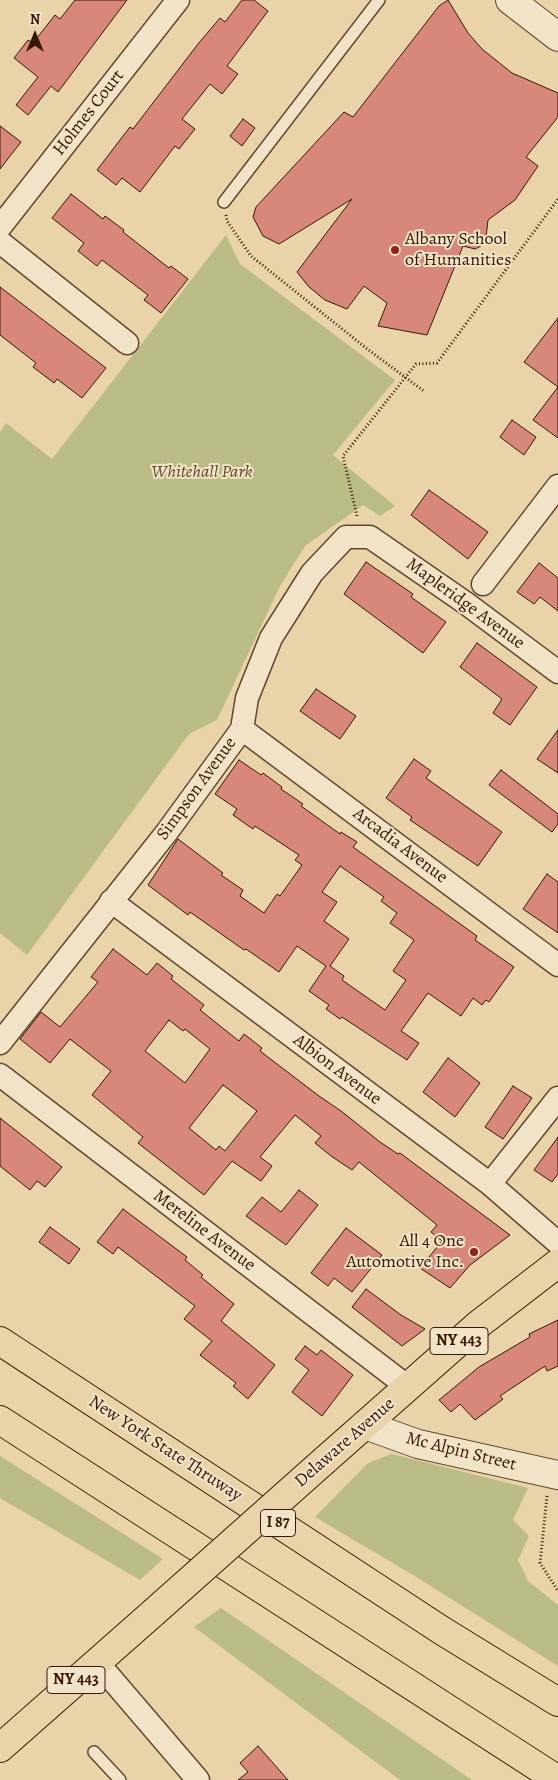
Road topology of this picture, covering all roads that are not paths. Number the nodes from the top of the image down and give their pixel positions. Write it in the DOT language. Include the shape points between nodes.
graph roads {
  1 [pos="178,0"];
  2 [pos="379,0"];
  3 [pos="510,0"];
  4 [pos="556,30"];
  5 [pos="224,202"];
  6 [pos="0,227"];
  7 [pos="0,242"];
  8 [pos="128,342"];
  9 [pos="558,486"];
  10 [pos="366,537"];
  11 [pos="483,584"];
  12 [pos="558,672"];
  13 [pos="242,728"];
  14 [pos="112,901"];
  15 [pos="558,965"];
  16 [pos="0,1043"];
  17 [pos="0,1075"];
  18 [pos="558,1098"];
  19 [pos="490,1184"];
  20 [pos="558,1243"];
  21 [pos="558,1263"];
  22 [pos="0,1341"];
  23 [pos="408,1387"];
  24 [pos="0,1420"];
  25 [pos="365,1425"];
  26 [pos="553,1474"];
  27 [pos="97,1662"];
  28 [pos="558,1702"];
  29 [pos="0,1748"];
  30 [pos="94,1752"];
  31 [pos="120,1780"];
  32 [pos="198,1780"];
  33 [pos="558,1780"];
  1 -- 6 [label="street, Holmes Court"];
  2 -- 5 [label="lane"];
  3 -- 4 [label="street"];
  7 -- 8 [label="street"];
  9 -- 11 [label="street"];
  10 -- 12 [label="street, Mapleridge Avenue" via="467,604"];
  10 -- 13 [label="street, Simpson Avenue" via="346,537 312,573 286,611 271,638 247,698"];
  13 -- 14 [label="street, Simpson Avenue" via="167,832"];
  13 -- 15 [label="street, Arcadia Avenue"];
  14 -- 16 [label="street, Simpson Avenue"];
  14 -- 19 [label="street, Albion Avenue"];
  17 -- 23 [label="street, Mereline Avenue"];
  18 -- 19 [label="street"];
  19 -- 20 [label="street, Albion Avenue"];
  21 -- 23 [label="main road, Delaware Avenue / NY 443" via="479,1324"];
  22 -- 28 [label="main road, New York State Thruway / I 87" via="432,1625"];
  23 -- 25 [label="main road, Delaware Avenue / NY 443"];
  24 -- 33 [label="main road"];
  25 -- 26 [label="street, Mc Alpin Street" via="418,1444"];
  25 -- 27 [label="main road, Delaware Avenue / NY 443, bridge"];
  27 -- 29 [label="main road, Delaware Avenue / NY 443"];
  27 -- 32 [label="street"];
  30 -- 31 [label="lane"];
}
